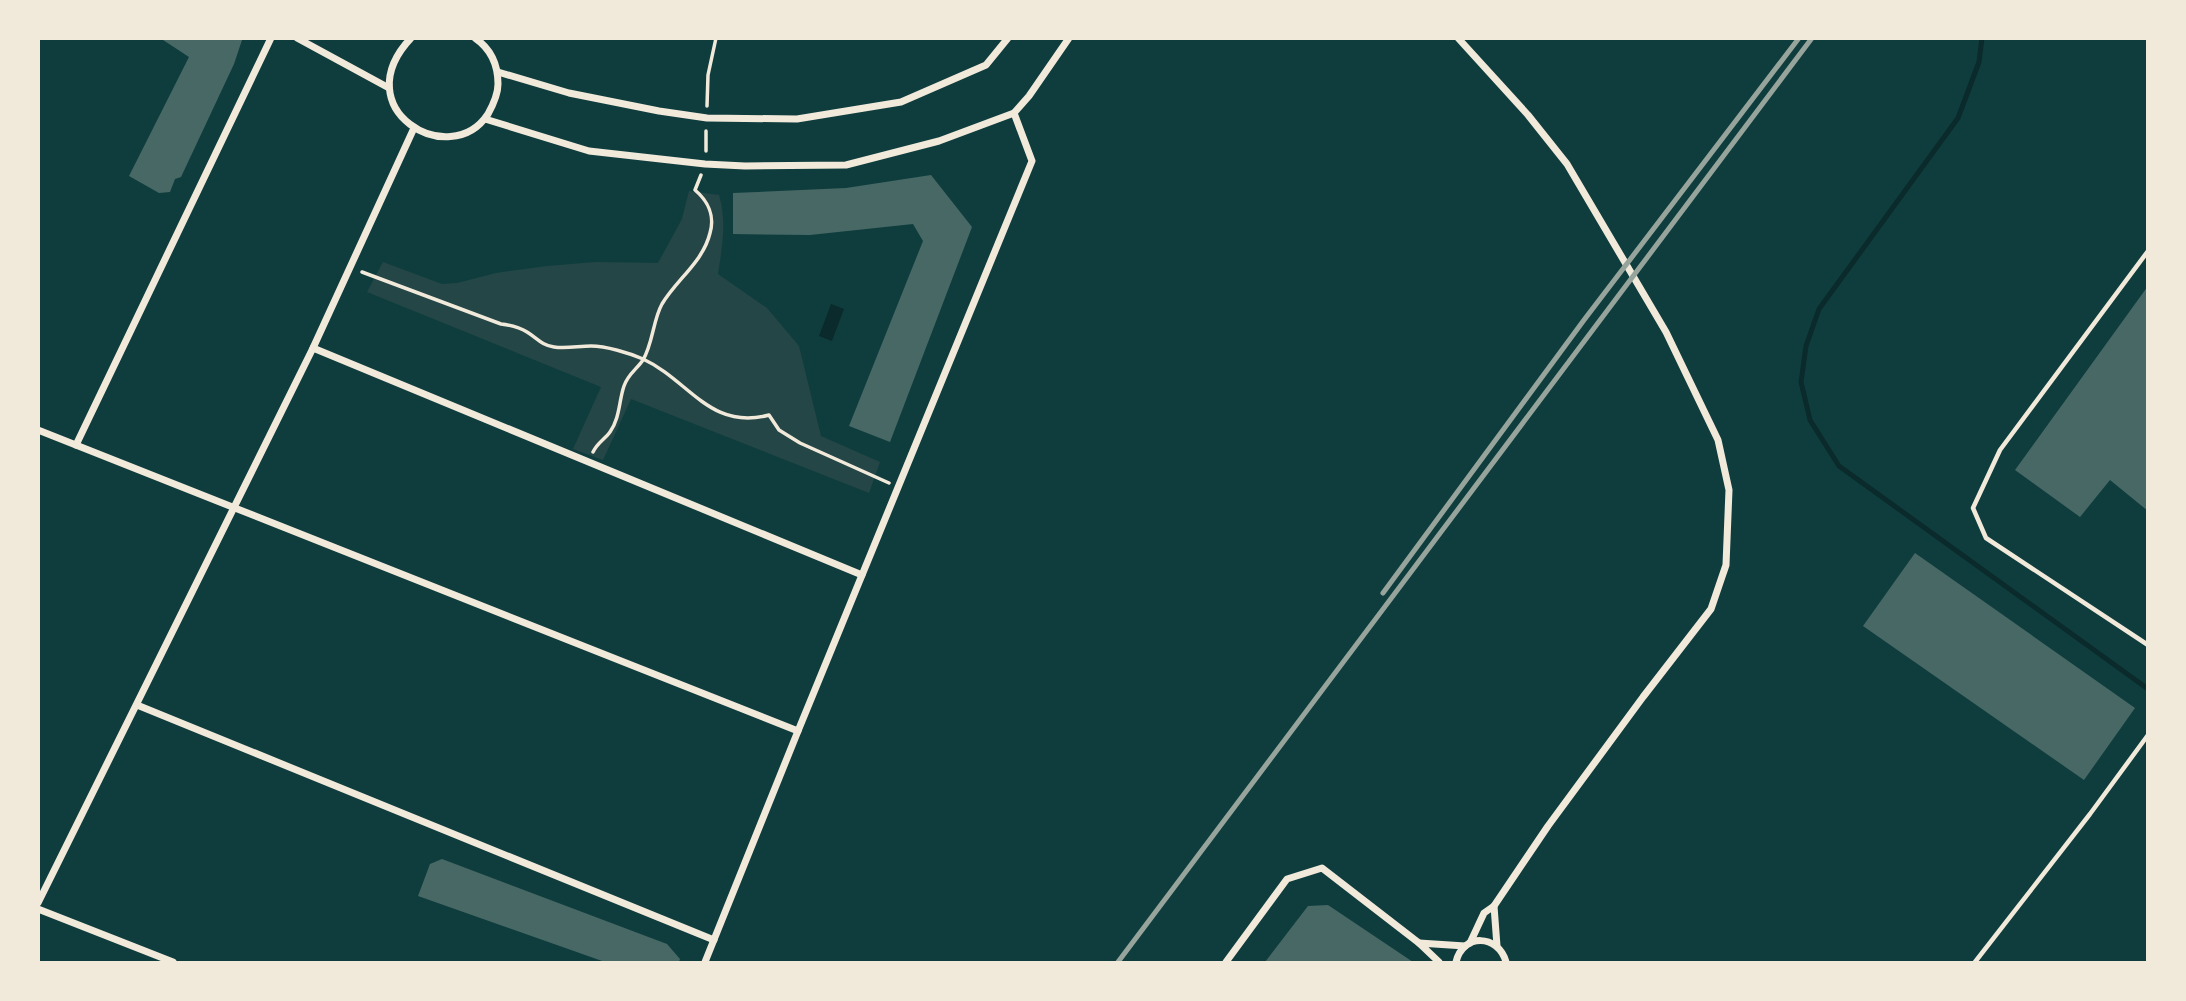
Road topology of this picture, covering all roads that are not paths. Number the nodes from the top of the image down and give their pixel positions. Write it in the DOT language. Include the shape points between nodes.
graph roads {
  1 [pos="271,38"];
  2 [pos="297,38"];
  3 [pos="411,38"];
  4 [pos="475,38"];
  5 [pos="1009,38"];
  6 [pos="1069,38"];
  7 [pos="1458,38"];
  8 [pos="498,72"];
  9 [pos="389,88"];
  10 [pos="1014,113"];
  11 [pos="485,119"];
  12 [pos="414,128"];
  13 [pos="2147,251"];
  14 [pos="313,348"];
  15 [pos="38,430"];
  16 [pos="76,445"];
  17 [pos="235,508"];
  18 [pos="862,575"];
  19 [pos="2147,645"];
  20 [pos="137,705"];
  21 [pos="798,730"];
  22 [pos="2147,735"];
  23 [pos="38,903"];
  24 [pos="1493,906"];
  25 [pos="38,909"];
  26 [pos="714,940"];
  27 [pos="1419,943"];
  28 [pos="1468,944"];
  29 [pos="1497,946"];
  30 [pos="1506,961"];
  31 [pos="173,962"];
  32 [pos="705,962"];
  33 [pos="1226,962"];
  34 [pos="1440,962"];
  35 [pos="1456,962"];
  36 [pos="1975,962"];
  1 -- 16 [label="street"];
  2 -- 9 [label="street"];
  3 -- 9 [label="street" via="390,69"];
  4 -- 8 [label="street" via="492,56"];
  5 -- 8 [label="street" via="986,65 901,102 797,119 707,118 569,93"];
  6 -- 10 [label="street"];
  7 -- 24 [label="street" via="1567,164 1666,332 1718,440 1729,490 1726,565 1711,609"];
  8 -- 11 [label="street" via="494,105"];
  9 -- 12 [label="street" via="393,104"];
  10 -- 11 [label="street" via="939,141 846,165 705,164 589,151"];
  10 -- 18 [label="street" via="1032,161"];
  11 -- 12 [label="street" via="459,135 428,135"];
  12 -- 14 [label="street"];
  13 -- 19 [label="lane" via="2000,450 1973,508 1986,538"];
  14 -- 17 [label="street"];
  14 -- 18 [label="street"];
  15 -- 16 [label="street"];
  16 -- 17 [label="street"];
  17 -- 20 [label="street"];
  17 -- 21 [label="street"];
  18 -- 21 [label="street"];
  20 -- 23 [label="street"];
  20 -- 26 [label="street"];
  21 -- 26 [label="street"];
  22 -- 36 [label="lane"];
  24 -- 28 [label="street" via="1484,913"];
  24 -- 29 [label="street"];
  25 -- 31 [label="street"];
  26 -- 32 [label="street"];
  27 -- 28 [label="street"];
  27 -- 33 [label="street" via="1322,868 1287,879"];
  27 -- 34 [label="street"];
  28 -- 29 [label="street" via="1482,941"];
  28 -- 35 [label="street"];
  29 -- 30 [label="street"];
}
